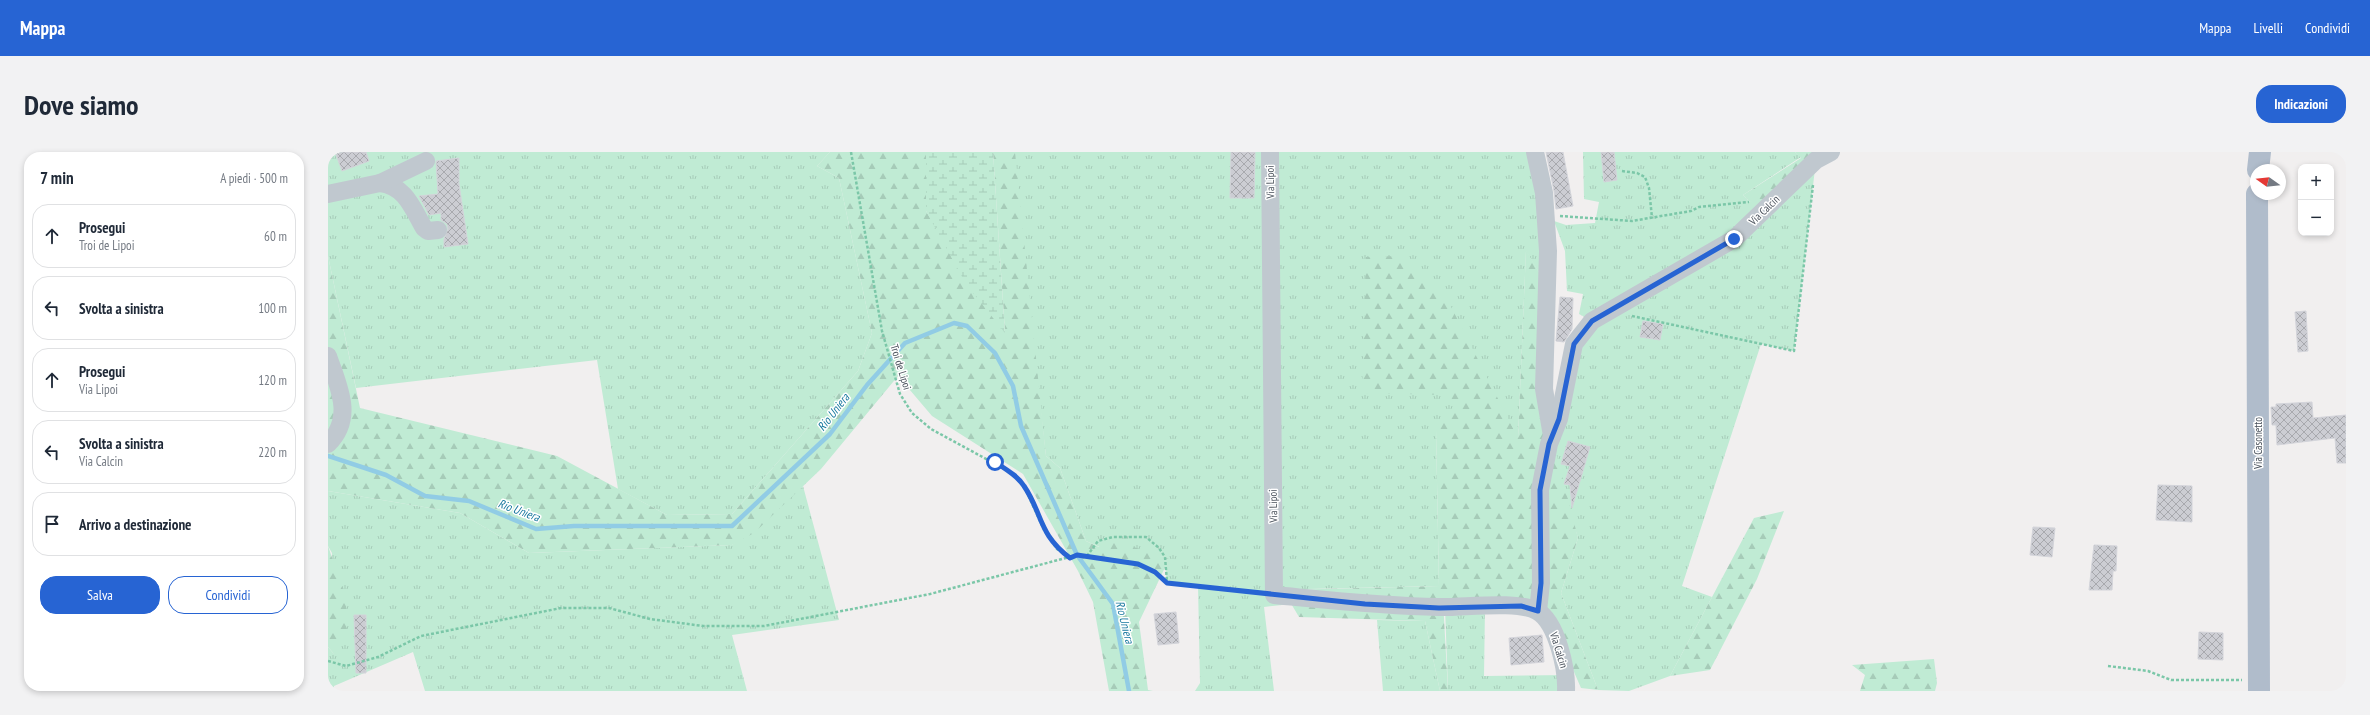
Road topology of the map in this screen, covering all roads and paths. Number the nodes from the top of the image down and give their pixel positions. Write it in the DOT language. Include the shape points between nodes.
graph roads {
  1 [pos="851,152"];
  2 [pos="1270,152"];
  3 [pos="1535,152"];
  4 [pos="2251,152"];
  5 [pos="2260,152"];
  6 [pos="1823,156"];
  7 [pos="426,161"];
  8 [pos="2253,164"];
  9 [pos="2259,164"];
  10 [pos="1622,171"];
  11 [pos="380,183"];
  12 [pos="328,194"];
  13 [pos="1775,199"];
  14 [pos="2257,200"];
  15 [pos="1545,216"];
  16 [pos="1652,218"];
  17 [pos="438,230"];
  18 [pos="1628,315"];
  19 [pos="328,356"];
  20 [pos="1552,437"];
  21 [pos="328,444"];
  22 [pos="1086,557"];
  23 [pos="1070,558"];
  24 [pos="1167,583"];
  25 [pos="1274,595"];
  26 [pos="1538,611"];
  27 [pos="328,661"];
  28 [pos="2108,666"];
  29 [pos="2259,686"];
  30 [pos="1566,691"];
  1 -- 23 [label="path, Troi de Lipoi" via="882,331 900,394 912,413 930,429 1012,473 1024,486 1044,530 1057,549"];
  2 -- 25 [label="street, Via Lipoi"];
  3 -- 15 [label="street" via="1544,193"];
  4 -- 8 [label="street"];
  5 -- 9 [label="main road"];
  6 -- 13 [label="street, Via Calcin"];
  6 -- 18 [label="path" via="1794,351"];
  7 -- 11 [label="street"];
  10 -- 16 [label="path" via="1637,172 1645,177 1649,188"];
  11 -- 12 [label="street"];
  11 -- 17 [label="street" via="392,184 403,193 424,228 428,231"];
  13 -- 16 [label="path" via="1700,207"];
  13 -- 20 [label="street, Via Calcin" via="1734,239 1592,321 1574,344 1559,419"];
  14 -- 29 [label="main road, Via Casonetto"];
  15 -- 16 [label="path" via="1632,221"];
  15 -- 20 [label="street" via="1548,251 1544,389"];
  19 -- 21 [label="street" via="344,404 338,434"];
  20 -- 26 [label="street, Via Calcin" via="1540,490 1541,583"];
  22 -- 23 [label="path" via="1077,555"];
  22 -- 24 [label="path" via="1138,564 1155,572"];
  22 -- 24 [label="path" via="1098,541 1113,537 1146,537 1159,548 1164,557"];
  23 -- 27 [label="path" via="930,594 764,626 703,626 650,619 609,608 561,608 421,636 378,657 346,666"];
  24 -- 25 [label="path"];
  25 -- 26 [label="street" via="1439,608 1521,606"];
  26 -- 30 [label="street, Via Calcin" via="1551,624 1567,675"];
  28 -- 29 [label="path" via="2148,671 2171,680"];
}
